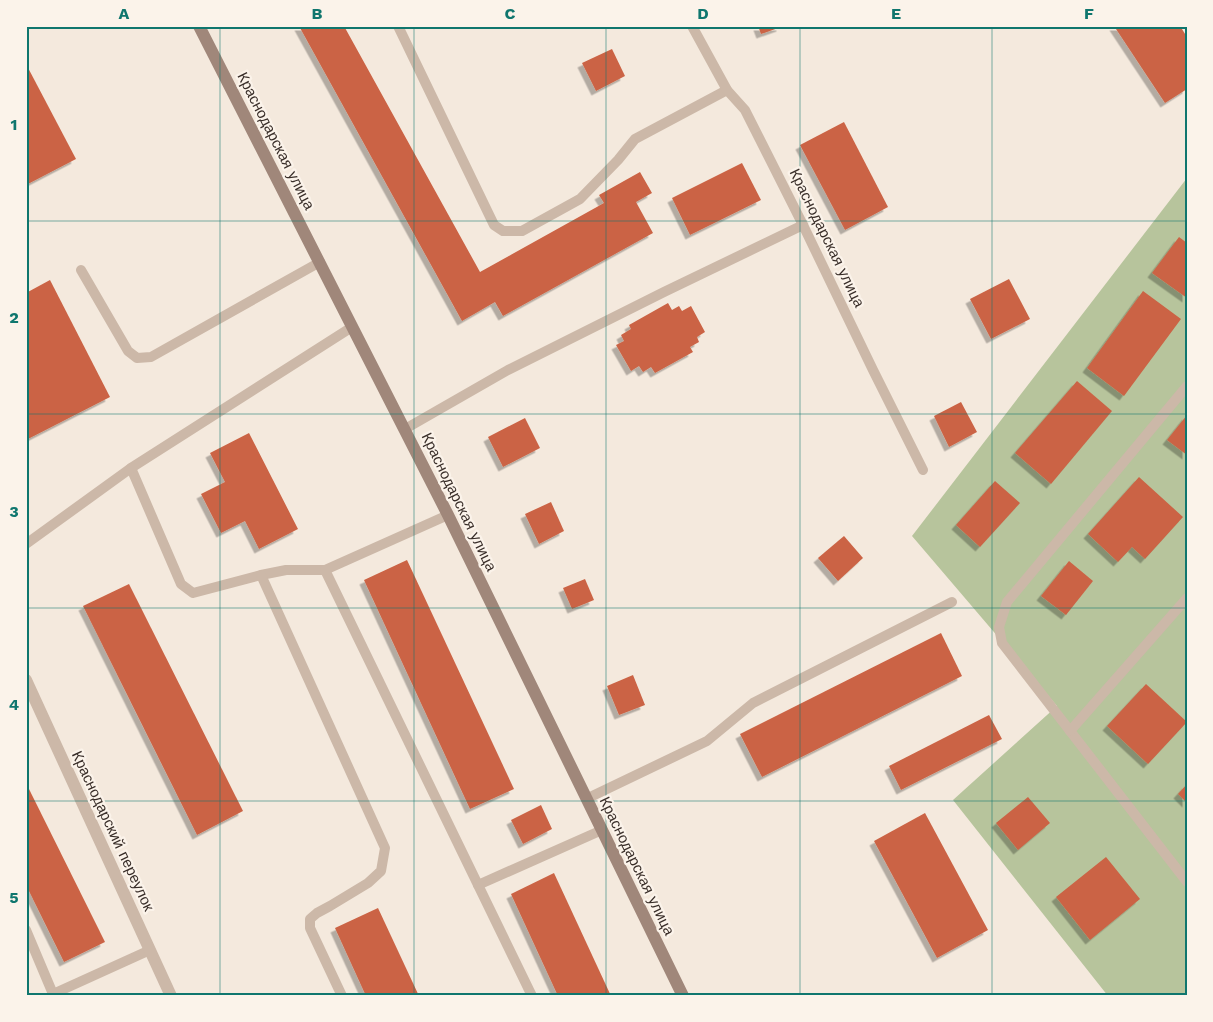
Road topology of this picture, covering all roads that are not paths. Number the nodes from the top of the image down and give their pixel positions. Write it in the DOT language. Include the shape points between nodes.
graph roads {
  1 [pos="199,26"];
  2 [pos="398,26"];
  3 [pos="692,26"];
  4 [pos="727,90"];
  5 [pos="803,225"];
  6 [pos="320,262"];
  7 [pos="81,270"];
  8 [pos="352,327"];
  9 [pos="1187,386"];
  10 [pos="405,429"];
  11 [pos="130,468"];
  12 [pos="924,470"];
  13 [pos="448,515"];
  14 [pos="26,544"];
  15 [pos="325,570"];
  16 [pos="261,575"];
  17 [pos="1187,598"];
  18 [pos="952,602"];
  19 [pos="26,680"];
  20 [pos="1070,731"];
  21 [pos="586,799"];
  22 [pos="602,830"];
  23 [pos="1187,882"];
  24 [pos="478,885"];
  25 [pos="26,930"];
  26 [pos="150,950"];
  27 [pos="52,995"];
  28 [pos="172,996"];
  29 [pos="342,996"];
  30 [pos="532,996"];
  31 [pos="683,996"];
  1 -- 6 [label="main road, Краснодарская улица"];
  2 -- 4 [label="lane" via="494,225 504,231 522,231 580,199 635,139"];
  3 -- 4 [label="lane, Краснодарская улица"];
  4 -- 5 [label="lane, Краснодарская улица" via="745,110"];
  5 -- 10 [label="lane" via="508,370"];
  5 -- 12 [label="lane, Краснодарская улица"];
  6 -- 7 [label="lane" via="150,357 137,358 128,351"];
  6 -- 8 [label="main road, Краснодарская улица"];
  8 -- 10 [label="main road, Краснодарская улица"];
  8 -- 11 [label="lane"];
  9 -- 20 [label="lane" via="1007,602 999,627 1002,643"];
  10 -- 13 [label="main road, Краснодарская улица"];
  11 -- 14 [label="lane"];
  11 -- 16 [label="lane" via="181,584 193,593"];
  13 -- 15 [label="lane"];
  13 -- 21 [label="main road, Краснодарская улица"];
  15 -- 16 [label="lane" via="286,570"];
  15 -- 24 [label="lane"];
  16 -- 29 [label="lane" via="385,848 381,871 368,883 310,919 310,928"];
  17 -- 20 [label="lane"];
  18 -- 21 [label="lane" via="753,703 707,741"];
  19 -- 26 [label="street, Краснодарский переулок"];
  20 -- 23 [label="lane"];
  21 -- 22 [label="main road, Краснодарская улица"];
  22 -- 24 [label="lane"];
  22 -- 31 [label="main road, Краснодарская улица"];
  24 -- 30 [label="lane"];
  25 -- 27 [label="lane"];
  26 -- 27 [label="lane"];
  26 -- 28 [label="street, Краснодарский переулок"];
}
